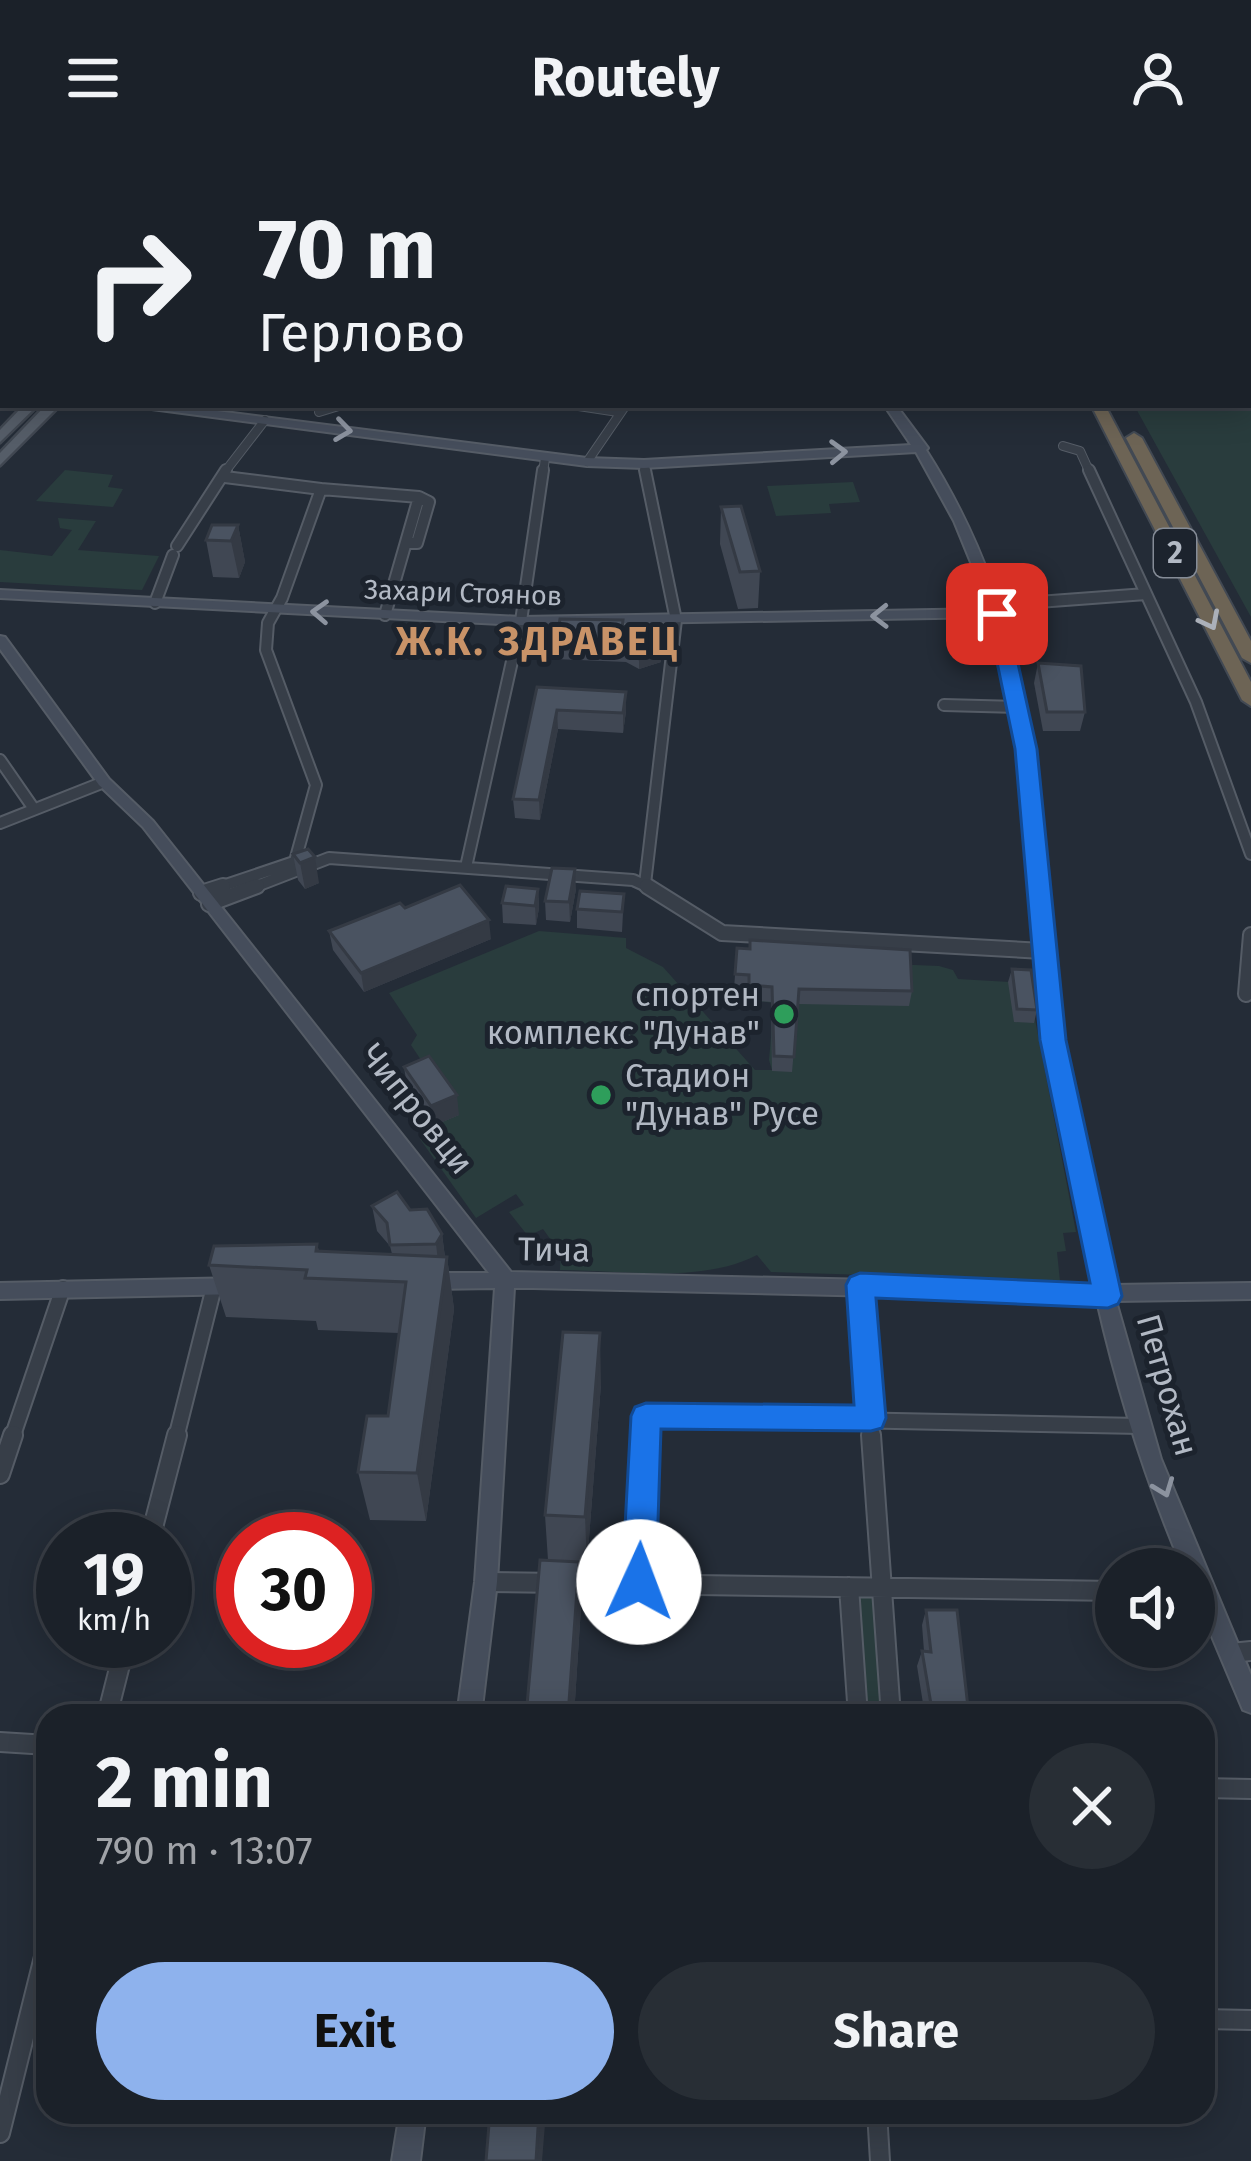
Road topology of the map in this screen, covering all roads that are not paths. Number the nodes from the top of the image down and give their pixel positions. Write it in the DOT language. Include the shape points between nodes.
graph roads {
  1 [pos="28,408"];
  2 [pos="50,408"];
  3 [pos="168,408"];
  4 [pos="332,408"];
  5 [pos="622,408"];
  6 [pos="892,408"];
  7 [pos="1100,408"];
  8 [pos="1118,408"];
  9 [pos="319,412"];
  10 [pos="265,420"];
  11 [pos="0,438"];
  12 [pos="1063,446"];
  13 [pos="922,448"];
  14 [pos="545,458"];
  15 [pos="0,461"];
  16 [pos="587,462"];
  17 [pos="644,464"];
  18 [pos="226,477"];
  19 [pos="321,489"];
  20 [pos="1146,594"];
  21 [pos="0,597"];
  22 [pos="1038,602"];
  23 [pos="155,603"];
  24 [pos="276,610"];
  25 [pos="997,614"];
  26 [pos="385,615"];
  27 [pos="676,620"];
  28 [pos="521,622"];
  29 [pos="0,640"];
  30 [pos="1251,658"];
  31 [pos="1251,700"];
  32 [pos="944,705"];
  33 [pos="1021,707"];
  34 [pos="0,760"];
  35 [pos="104,782"];
  36 [pos="34,809"];
  37 [pos="0,823"];
  38 [pos="1251,854"];
  39 [pos="328,858"];
  40 [pos="295,861"];
  41 [pos="466,867"];
  42 [pos="645,884"];
  43 [pos="205,898"];
  44 [pos="1251,935"];
  45 [pos="1043,951"];
  46 [pos="1246,994"];
  47 [pos="505,1279"];
  48 [pos="410,1281"];
  49 [pos="860,1285"];
  50 [pos="257,1286"];
  51 [pos="214,1287"];
  52 [pos="63,1288"];
  53 [pos="0,1291"];
  54 [pos="1251,1291"];
  55 [pos="1108,1296"];
  56 [pos="871,1418"];
  57 [pos="1140,1426"];
  58 [pos="0,1474"];
  59 [pos="157,1512"];
  60 [pos="1183,1548"];
  61 [pos="486,1582"];
  62 [pos="639,1582"];
  63 [pos="849,1587"];
  64 [pos="882,1588"];
  65 [pos="1095,1591"];
  66 [pos="1215,1615"];
  67 [pos="1241,1652"];
  68 [pos="119,1668"];
  69 [pos="1251,1702"];
  70 [pos="110,1704"];
  71 [pos="471,1704"];
  72 [pos="857,1704"];
  73 [pos="891,1704"];
  74 [pos="0,1742"];
  75 [pos="36,1744"];
  76 [pos="1215,1788"];
  77 [pos="1251,1789"];
  78 [pos="36,1989"];
  79 [pos="1215,2019"];
  80 [pos="1251,2020"];
  81 [pos="411,2124"];
  82 [pos="878,2124"];
  83 [pos="0,2133"];
  84 [pos="406,2161"];
  85 [pos="880,2161"];
  1 -- 11 [label="main road"];
  2 -- 15 [label="main road"];
  3 -- 10 [label="street"];
  4 -- 9 [label="street"];
  5 -- 16 [label="street"];
  6 -- 13 [label="street, Петрохан"];
  7 -- 31 [label="highway, 2, one-way"];
  8 -- 30 [label="highway, 2"];
  10 -- 14 [label="street, one-way"];
  10 -- 18 [label="street"];
  12 -- 20 [label="street" via="1080,451"];
  17 -- 13 [label="street, one-way"];
  13 -- 25 [label="street, Петрохан"];
  14 -- 16 [label="street"];
  14 -- 28 [label="street"];
  16 -- 17 [label="street"];
  17 -- 27 [label="street"];
  18 -- 19 [label="street"];
  18 -- 23 [label="street" via="208,488"];
  19 -- 24 [label="street"];
  19 -- 26 [label="street" via="418,497"];
  20 -- 22 [label="street"];
  20 -- 38 [label="street"];
  21 -- 23 [label="street, Захари Стоянов"];
  23 -- 24 [label="street, Захари Стоянов"];
  26 -- 24 [label="street, Захари Стоянов, one-way"];
  24 -- 40 [label="street" via="266,650 316,785"];
  25 -- 27 [label="street, Захари Стоянов, one-way"];
  25 -- 33 [label="street, Петрохан"];
  26 -- 28 [label="street, Захари Стоянов"];
  27 -- 28 [label="street, Захари Стоянов"];
  27 -- 42 [label="street"];
  28 -- 41 [label="street"];
  29 -- 35 [label="street, Чипровци"];
  32 -- 33 [label="street"];
  33 -- 45 [label="street, Петрохан"];
  34 -- 36 [label="street"];
  35 -- 36 [label="street"];
  35 -- 43 [label="street, Чипровци"];
  36 -- 37 [label="street"];
  39 -- 40 [label="street"];
  39 -- 41 [label="street"];
  39 -- 43 [label="street"];
  40 -- 43 [label="street"];
  41 -- 42 [label="street"];
  42 -- 45 [label="street" via="722,933"];
  43 -- 47 [label="street, Чипровци"];
  44 -- 46 [label="street"];
  45 -- 55 [label="street, Петрохан" via="1060,1082"];
  47 -- 48 [label="street, Тича"];
  47 -- 49 [label="street, Тича"];
  47 -- 61 [label="street"];
  49 -- 55 [label="street, Тича"];
  49 -- 56 [label="street"];
  50 -- 51 [label="street"];
  51 -- 52 [label="street"];
  51 -- 59 [label="street"];
  52 -- 53 [label="street"];
  52 -- 58 [label="street"];
  54 -- 55 [label="street, Тича"];
  55 -- 57 [label="street, Петрохан"];
  56 -- 57 [label="street"];
  56 -- 62 [label="street" via="646,1416"];
  56 -- 64 [label="street"];
  57 -- 60 [label="street, Петрохан, one-way"];
  61 -- 62 [label="street"];
  61 -- 71 [label="street"];
  62 -- 63 [label="street"];
  63 -- 64 [label="street"];
  63 -- 72 [label="street"];
  64 -- 65 [label="street"];
  64 -- 73 [label="street"];
  66 -- 67 [label="street, Петрохан"];
  67 -- 69 [label="street, Петрохан"];
  68 -- 70 [label="street"];
  74 -- 75 [label="street"];
  76 -- 77 [label="street"];
  78 -- 83 [label="street"];
  79 -- 80 [label="street"];
  81 -- 84 [label="street"];
  82 -- 85 [label="street"];
}
